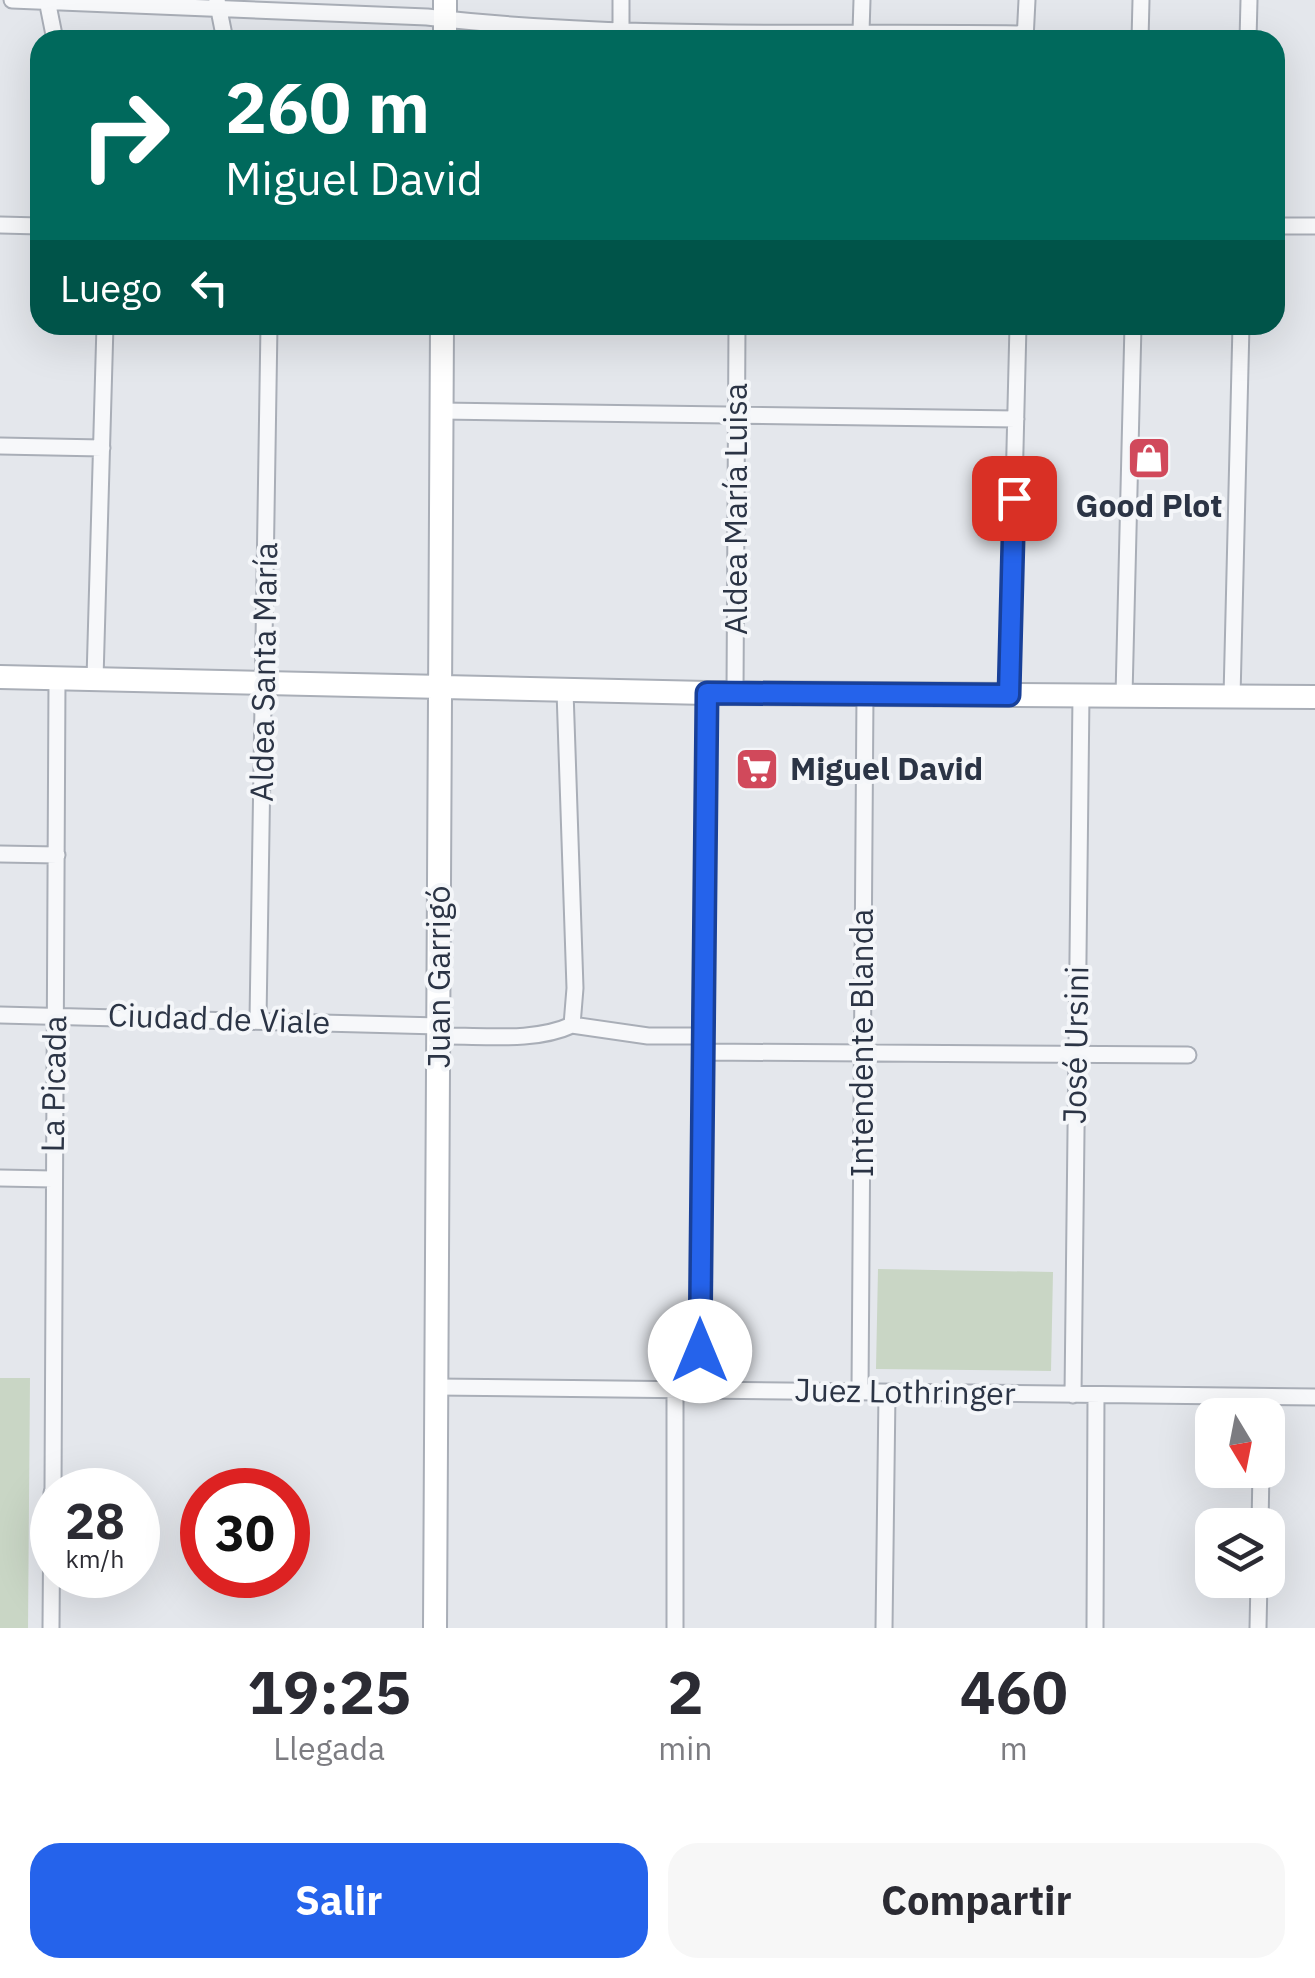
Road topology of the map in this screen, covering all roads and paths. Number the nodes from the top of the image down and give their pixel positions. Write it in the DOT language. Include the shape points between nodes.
graph roads {
  1 [pos="12,0"];
  2 [pos="622,0"];
  3 [pos="862,0"];
  4 [pos="1026,0"];
  5 [pos="1140,0"];
  6 [pos="1249,0"];
  7 [pos="46,1"];
  8 [pos="217,4"];
  9 [pos="445,20"];
  10 [pos="621,29"];
  11 [pos="53,30"];
  12 [pos="223,30"];
  13 [pos="638,30"];
  14 [pos="861,30"];
  15 [pos="1025,30"];
  16 [pos="1140,30"];
  17 [pos="1248,30"];
  18 [pos="0,225"];
  19 [pos="30,226"];
  20 [pos="1285,226"];
  21 [pos="1315,226"];
  22 [pos="106,335"];
  23 [pos="270,335"];
  24 [pos="442,335"];
  25 [pos="738,335"];
  26 [pos="1018,335"];
  27 [pos="1133,335"];
  28 [pos="1241,335"];
  29 [pos="442,411"];
  30 [pos="737,415"];
  31 [pos="1016,418"];
  32 [pos="0,446"];
  33 [pos="102,448"];
  34 [pos="0,678"];
  35 [pos="57,679"];
  36 [pos="95,680"];
  37 [pos="264,683"];
  38 [pos="442,687"];
  39 [pos="564,690"];
  40 [pos="707,693"];
  41 [pos="734,693"];
  42 [pos="865,694"];
  43 [pos="1009,695"];
  44 [pos="1081,695"];
  45 [pos="1124,696"];
  46 [pos="1232,697"];
  47 [pos="1315,698"];
  48 [pos="0,854"];
  49 [pos="56,854"];
  50 [pos="0,1014"];
  51 [pos="55,1015"];
  52 [pos="258,1020"];
  53 [pos="572,1025"];
  54 [pos="439,1031"];
  55 [pos="702,1044"];
  56 [pos="862,1054"];
  57 [pos="1075,1055"];
  58 [pos="1188,1055"];
  59 [pos="0,1178"];
  60 [pos="53,1179"];
  61 [pos="436,1387"];
  62 [pos="700,1388"];
  63 [pos="676,1389"];
  64 [pos="860,1392"];
  65 [pos="886,1393"];
  66 [pos="1073,1394"];
  67 [pos="1096,1395"];
  68 [pos="1262,1397"];
  69 [pos="1315,1397"];
  70 [pos="52,1468"];
  71 [pos="51,1598"];
  72 [pos="1259,1598"];
  73 [pos="51,1628"];
  74 [pos="435,1628"];
  75 [pos="675,1628"];
  76 [pos="884,1628"];
  77 [pos="1095,1628"];
  78 [pos="1258,1628"];
  1 -- 7 [label="street"];
  2 -- 10 [label="street"];
  3 -- 14 [label="street"];
  4 -- 15 [label="street"];
  5 -- 16 [label="street"];
  6 -- 17 [label="street"];
  7 -- 8 [label="street"];
  7 -- 11 [label="street"];
  8 -- 9 [label="street"];
  8 -- 12 [label="street"];
  9 -- 10 [label="street"];
  10 -- 13 [label="street"];
  18 -- 19 [label="street"];
  20 -- 21 [label="street"];
  22 -- 33 [label="street"];
  23 -- 37 [label="street, Aldea Santa María"];
  24 -- 29 [label="street, Juan Garrigó"];
  25 -- 30 [label="street, Aldea María Luisa"];
  26 -- 31 [label="street"];
  27 -- 45 [label="street"];
  28 -- 46 [label="street"];
  29 -- 30 [label="street"];
  29 -- 38 [label="street, Juan Garrigó"];
  30 -- 31 [label="street"];
  30 -- 41 [label="street, Aldea María Luisa"];
  31 -- 43 [label="street"];
  32 -- 33 [label="street"];
  33 -- 36 [label="street"];
  34 -- 35 [label="street"];
  35 -- 36 [label="street"];
  35 -- 49 [label="street, La Picada"];
  36 -- 37 [label="street"];
  37 -- 38 [label="street"];
  37 -- 52 [label="street, Aldea Santa María"];
  38 -- 39 [label="street"];
  38 -- 54 [label="street, Juan Garrigó"];
  39 -- 40 [label="street"];
  39 -- 53 [label="street"];
  40 -- 41 [label="street"];
  40 -- 55 [label="street"];
  41 -- 42 [label="street"];
  42 -- 43 [label="street"];
  42 -- 56 [label="street, Intendente Blanda"];
  43 -- 44 [label="street"];
  44 -- 45 [label="street"];
  44 -- 57 [label="street, José Ursini"];
  45 -- 46 [label="street"];
  46 -- 47 [label="street"];
  48 -- 49 [label="street"];
  49 -- 51 [label="street, La Picada"];
  50 -- 51 [label="street, Ciudad de Viale"];
  51 -- 52 [label="street, Ciudad de Viale"];
  51 -- 60 [label="street, La Picada"];
  52 -- 54 [label="street, Ciudad de Viale"];
  53 -- 54 [label="street, Ciudad de Viale" via="536,1035"];
  53 -- 55 [label="street"];
  54 -- 61 [label="street, Juan Garrigó"];
  55 -- 56 [label="street"];
  55 -- 62 [label="street"];
  56 -- 57 [label="street"];
  56 -- 64 [label="street, Intendente Blanda"];
  57 -- 58 [label="street"];
  57 -- 66 [label="street, José Ursini"];
  59 -- 60 [label="street"];
  60 -- 70 [label="street, La Picada"];
  61 -- 63 [label="street, Juez Lothringer"];
  61 -- 74 [label="street, Juan Garrigó"];
  62 -- 63 [label="street, Juez Lothringer"];
  62 -- 64 [label="street, Juez Lothringer"];
  63 -- 75 [label="street"];
  64 -- 65 [label="street, Juez Lothringer"];
  65 -- 66 [label="street, Juez Lothringer"];
  65 -- 76 [label="street"];
  66 -- 67 [label="street, Juez Lothringer"];
  67 -- 68 [label="street, Juez Lothringer"];
  67 -- 77 [label="street"];
  68 -- 69 [label="street, Juez Lothringer"];
  71 -- 73 [label="street, La Picada"];
  72 -- 78 [label="street"];
}
